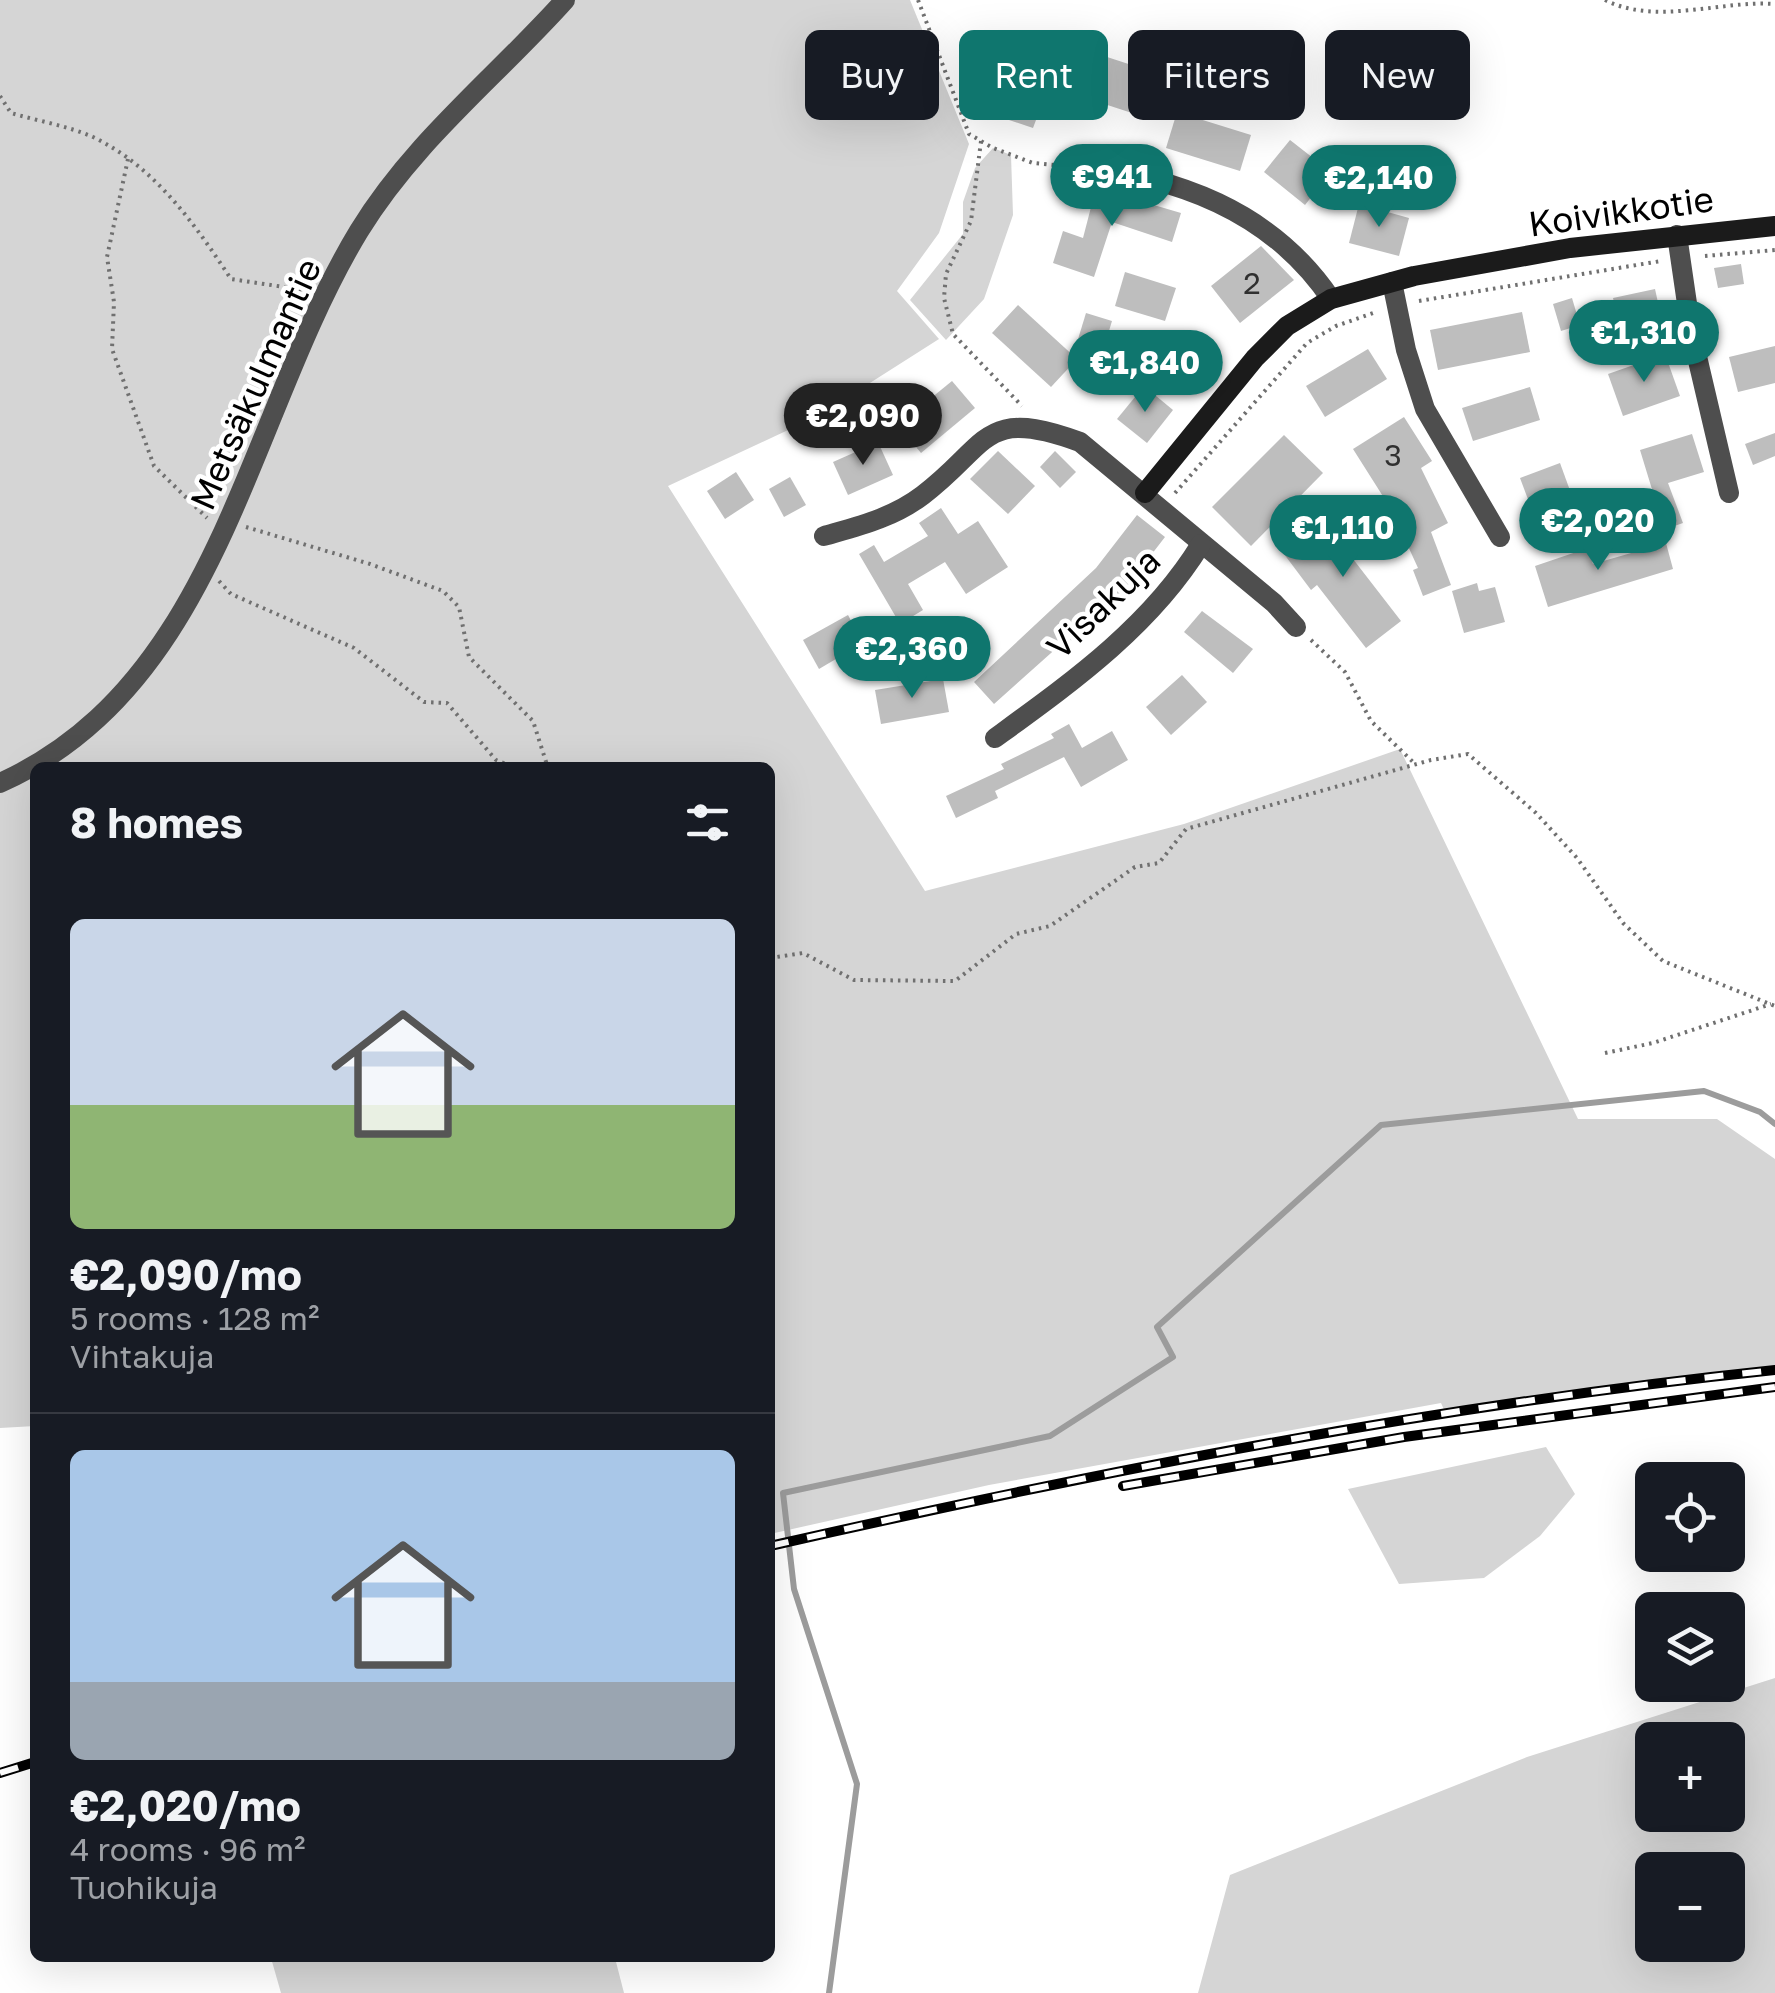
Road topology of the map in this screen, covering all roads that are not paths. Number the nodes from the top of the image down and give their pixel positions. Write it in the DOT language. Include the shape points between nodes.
graph roads {
  1 [pos="565,0"];
  2 [pos="1073,166"];
  3 [pos="1775,226"];
  4 [pos="1677,235"];
  5 [pos="1392,282"];
  6 [pos="1331,299"];
  7 [pos="1144,493"];
  8 [pos="1729,493"];
  9 [pos="824,536"];
  10 [pos="1500,536"];
  11 [pos="1201,544"];
  12 [pos="1296,626"];
  13 [pos="995,738"];
  14 [pos="42,762"];
  15 [pos="30,770"];
  16 [pos="0,783"];
  1 -- 14 [label="street, Metsäkulmantie" via="430,136 358,232 278,398 227,529 180,616 107,711"];
  2 -- 6 [label="street" via="1170,182 1245,214 1312,270"];
  3 -- 4 [label="street, Koivikkotie"];
  4 -- 5 [label="street, Koivikkotie"];
  4 -- 8 [label="street"];
  5 -- 6 [label="street, Koivikkotie"];
  5 -- 10 [label="street" via="1425,409"];
  6 -- 7 [label="street, Koivikkotie" via="1287,326"];
  7 -- 9 [label="street" via="1080,442 1042,428 1010,428 986,436 882,520"];
  7 -- 11 [label="street"];
  11 -- 12 [label="street"];
  11 -- 13 [label="street, Visakuja" via="1093,666"];
  15 -- 16 [label="street, Metsäkulmantie"];
}
